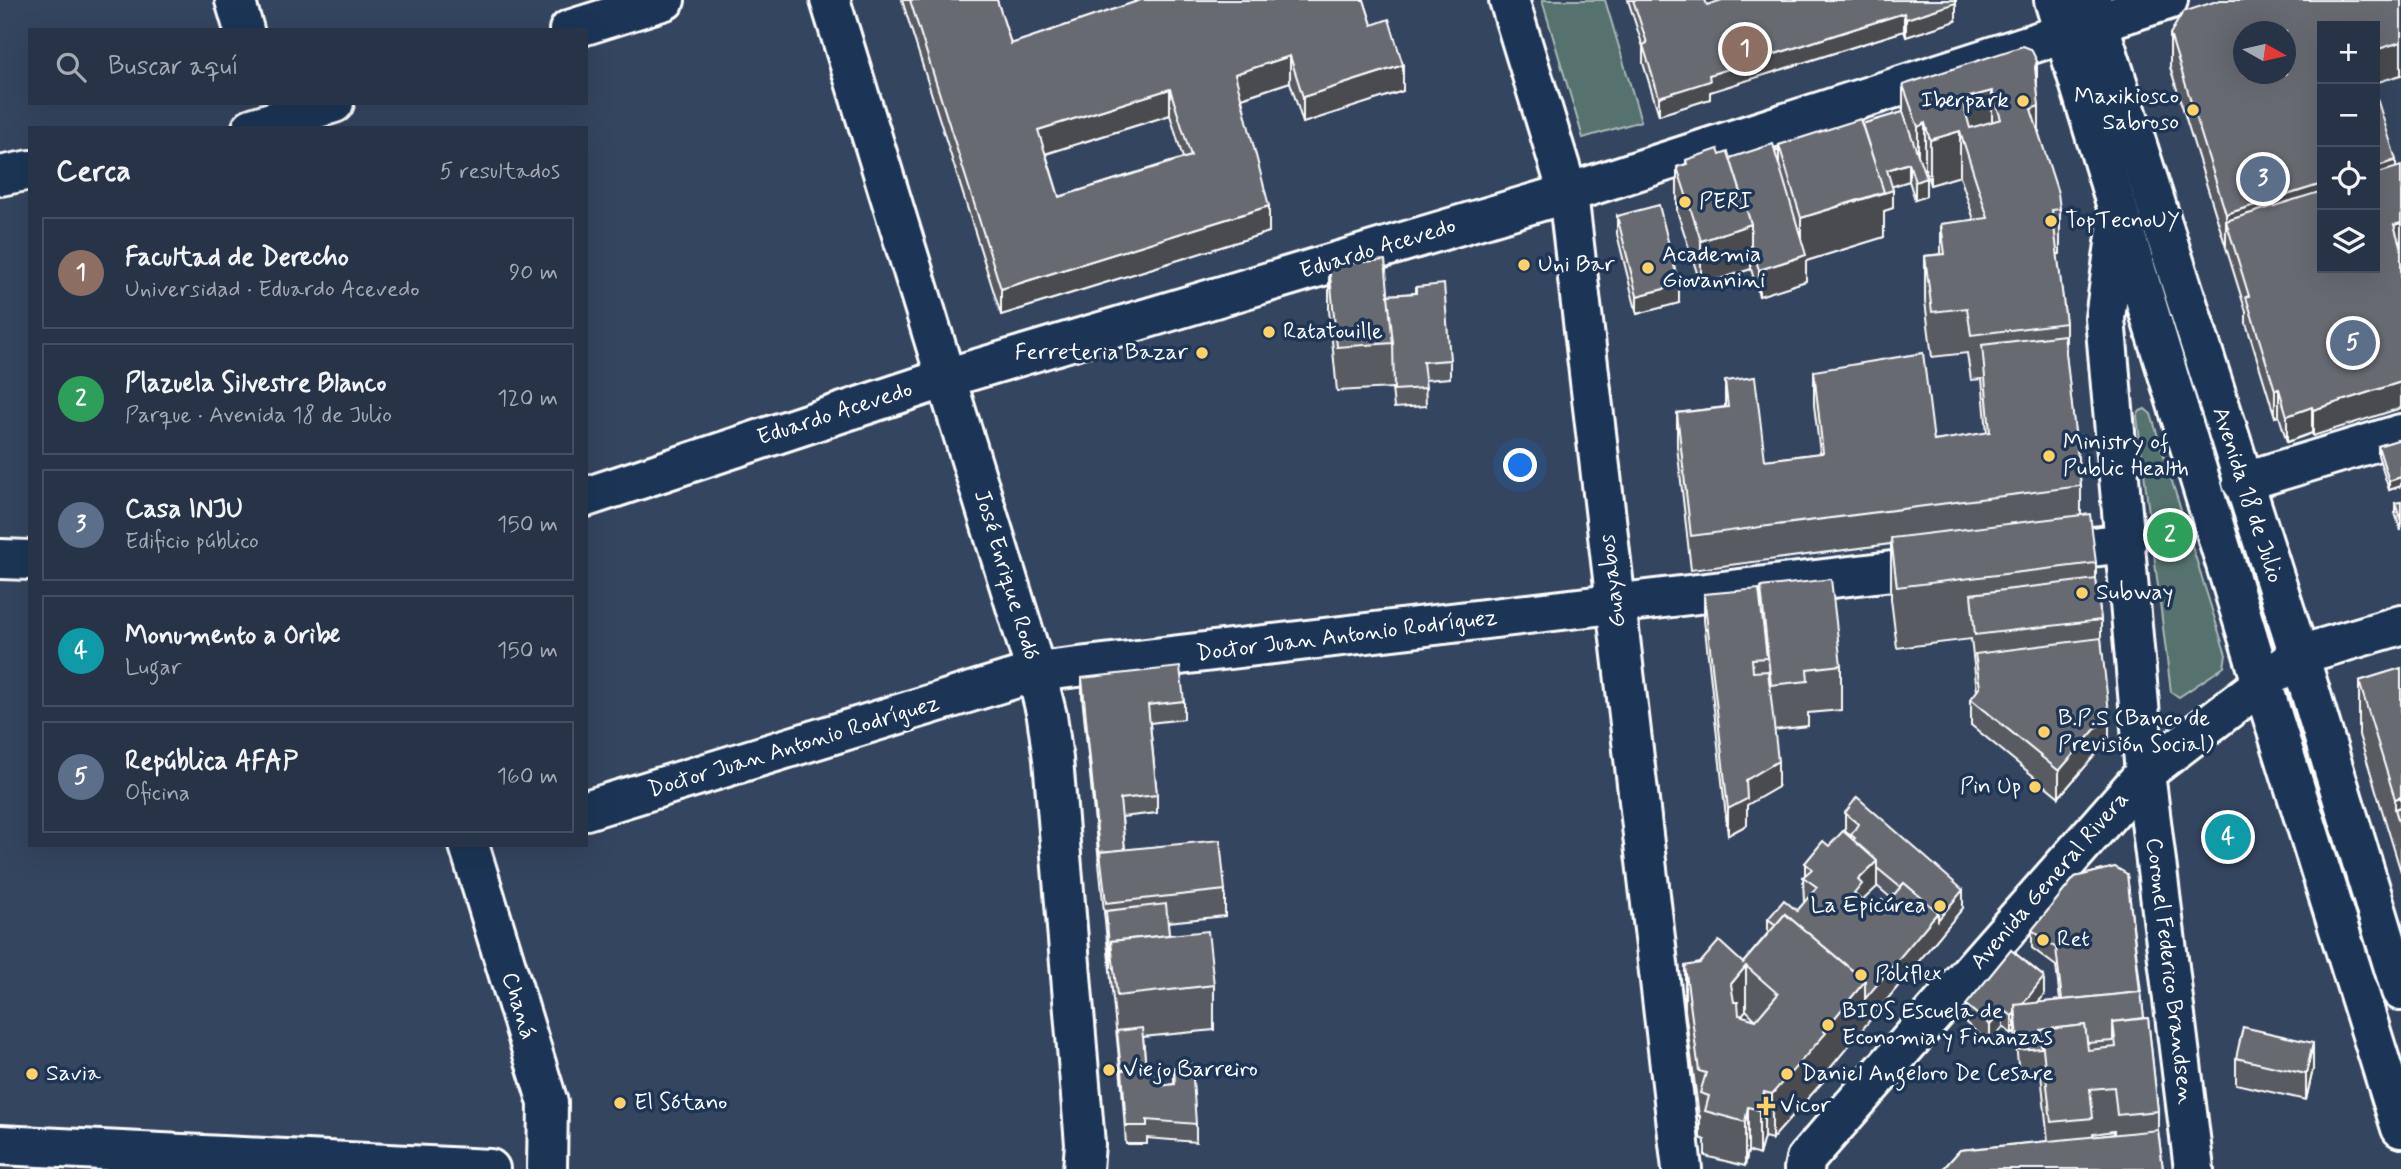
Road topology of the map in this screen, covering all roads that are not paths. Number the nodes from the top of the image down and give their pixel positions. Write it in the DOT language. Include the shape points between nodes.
graph roads {
  1 [pos="235,0"];
  2 [pos="665,0"];
  3 [pos="831,0"];
  4 [pos="1509,0"];
  5 [pos="2168,0"];
  6 [pos="2077,14"];
  7 [pos="243,28"];
  8 [pos="575,28"];
  9 [pos="326,105"];
  10 [pos="266,120"];
  11 [pos="28,170"];
  12 [pos="0,176"];
  13 [pos="1568,193"];
  14 [pos="2119,214"];
  15 [pos="946,378"];
  16 [pos="2401,434"];
  17 [pos="2242,482"];
  18 [pos="588,496"];
  19 [pos="2126,543"];
  20 [pos="0,559"];
  21 [pos="28,560"];
  22 [pos="1616,604"];
  23 [pos="2401,625"];
  24 [pos="2299,654"];
  25 [pos="1036,672"];
  26 [pos="2262,683"];
  27 [pos="2144,773"];
  28 [pos="588,809"];
  29 [pos="470,847"];
  30 [pos="2401,991"];
  31 [pos="2401,1128"];
  32 [pos="0,1145"];
  33 [pos="1802,1166"];
  34 [pos="490,1169"];
  35 [pos="547,1169"];
  36 [pos="1083,1169"];
  37 [pos="1682,1169"];
  38 [pos="2194,1169"];
  1 -- 7 [label="street"];
  2 -- 8 [label="street"];
  3 -- 15 [label="street, José Enrique Rodó"];
  4 -- 13 [label="street, Guayabos"];
  5 -- 6 [label="street, Eduardo Acevedo"];
  6 -- 13 [label="street, Eduardo Acevedo"];
  6 -- 14 [label="street, Avenida 18 de Julio"];
  6 -- 17 [label="street, Avenida 18 de Julio"];
  9 -- 10 [label="street"];
  11 -- 12 [label="street"];
  13 -- 15 [label="street, Eduardo Acevedo"];
  13 -- 22 [label="street, Guayabos"];
  14 -- 19 [label="street, Avenida 18 de Julio" via="2105,318"];
  14 -- 26 [label="street, Avenida 18 de Julio"];
  15 -- 18 [label="street, Eduardo Acevedo"];
  15 -- 25 [label="street, José Enrique Rodó"];
  16 -- 17 [label="street"];
  17 -- 24 [label="street, Avenida 18 de Julio"];
  19 -- 22 [label="street, Doctor Juan Antonio Rodríguez"];
  19 -- 27 [label="street, Avenida 18 de Julio"];
  20 -- 21 [label="street"];
  22 -- 25 [label="street, Doctor Juan Antonio Rodríguez"];
  22 -- 37 [label="street, Guayabos"];
  23 -- 24 [label="street"];
  24 -- 26 [label="street, Avenida General Rivera"];
  24 -- 30 [label="street, Avenida 18 de Julio"];
  25 -- 28 [label="street, Doctor Juan Antonio Rodríguez"];
  25 -- 36 [label="street, José Enrique Rodó" via="1053,759"];
  26 -- 27 [label="street, Avenida General Rivera"];
  26 -- 31 [label="street, Avenida 18 de Julio"];
  27 -- 33 [label="street, Avenida General Rivera"];
  27 -- 38 [label="street, Coronel Federico Brandsen"];
  29 -- 35 [label="street, Chaná" via="548,1103"];
  32 -- 34 [label="street"];
}
